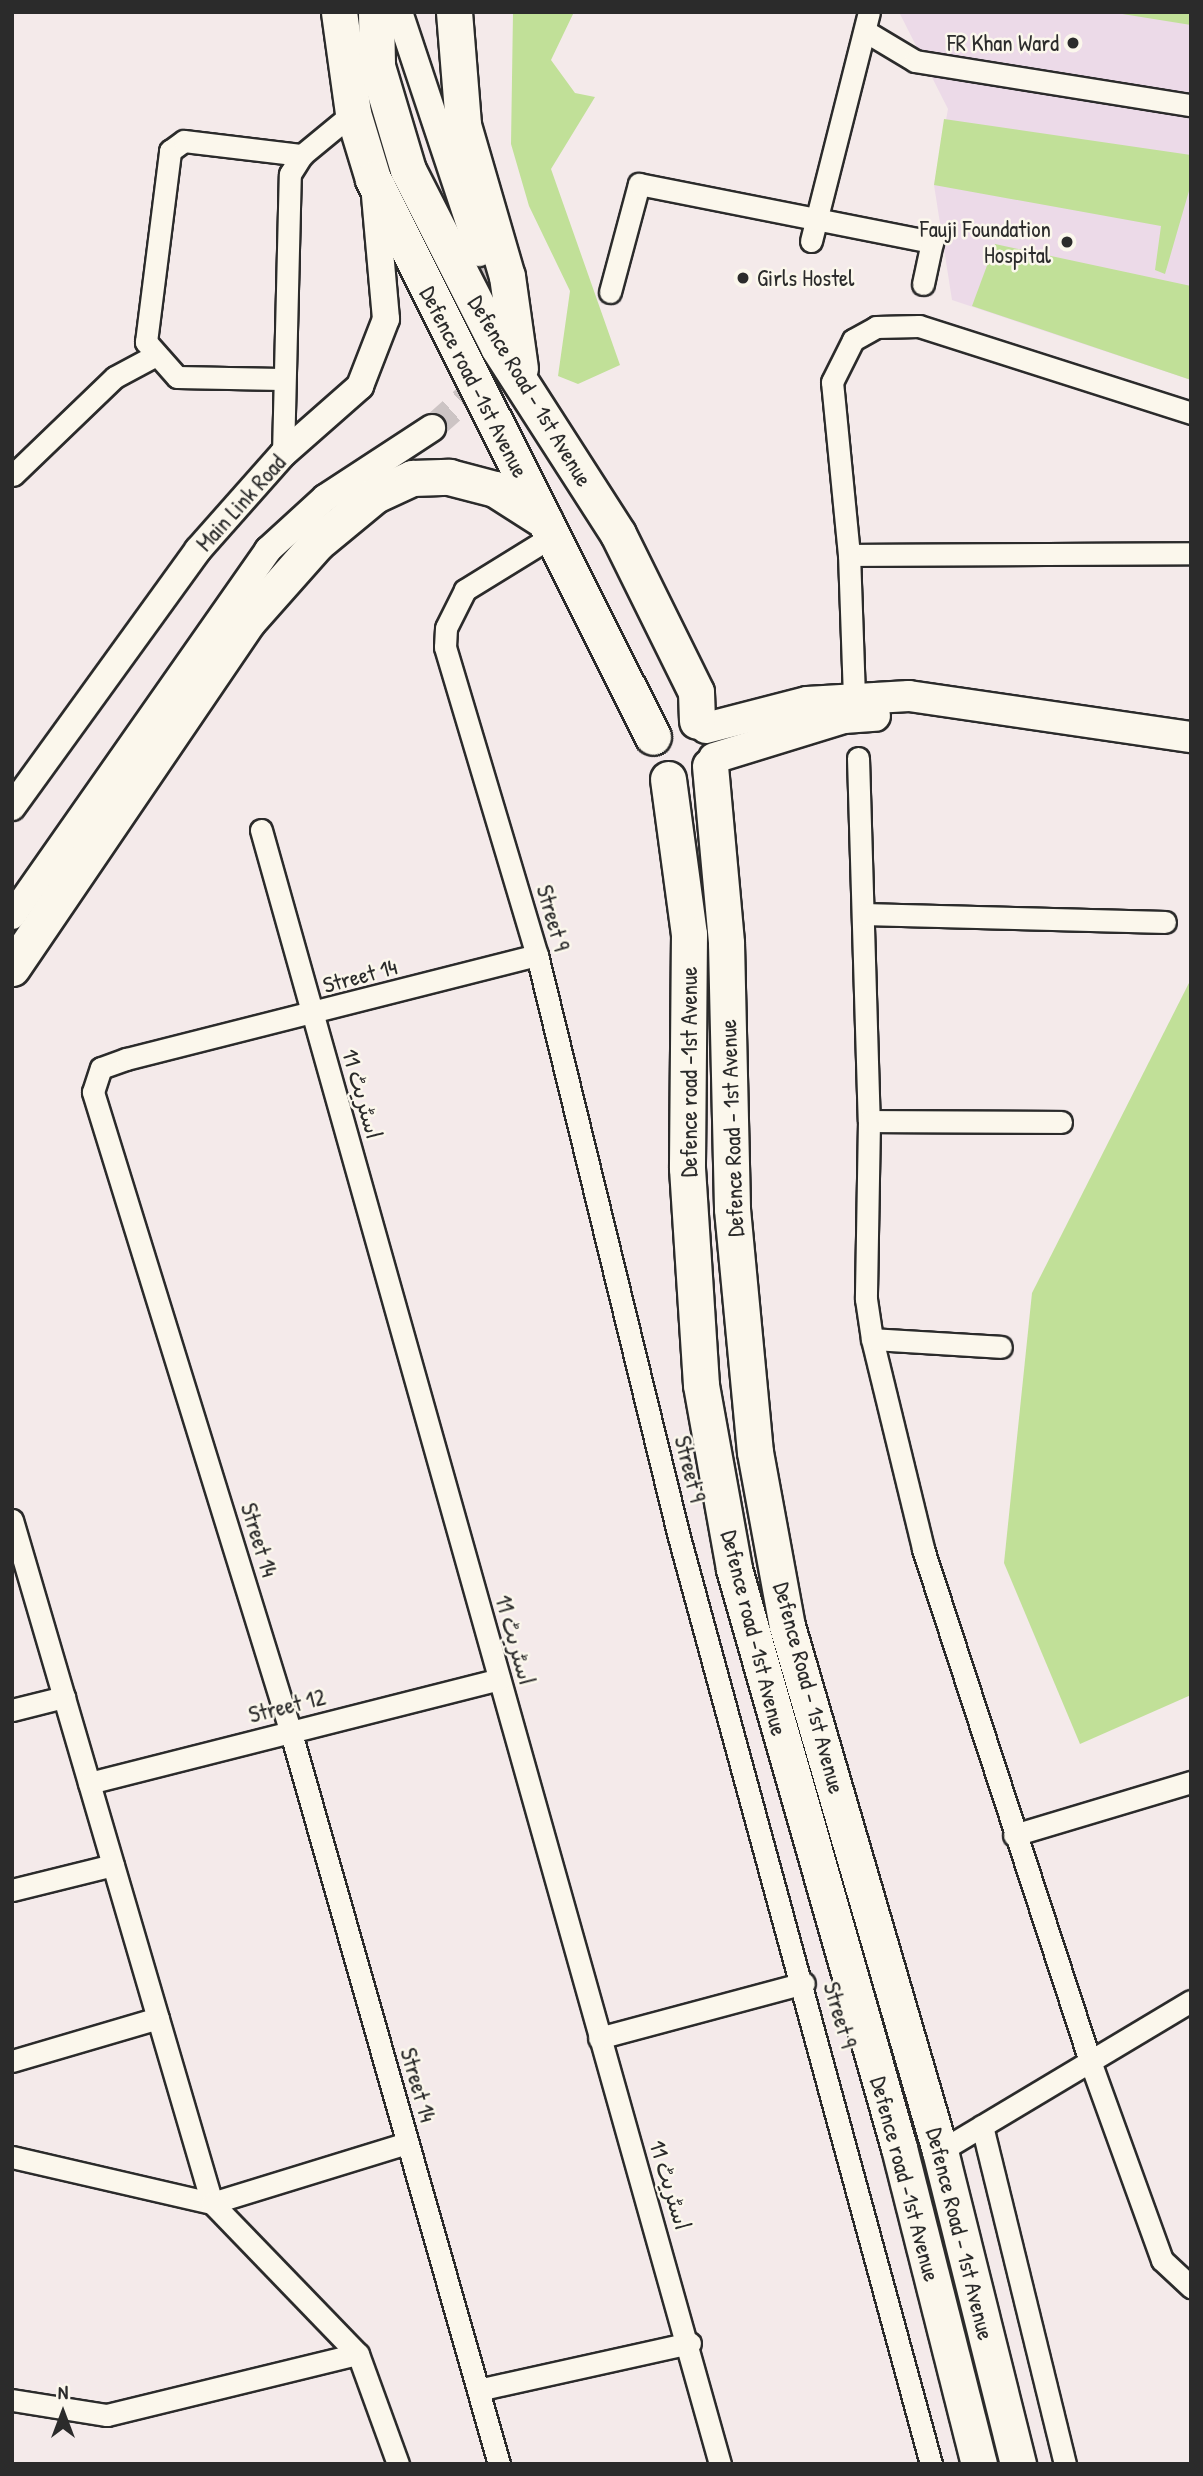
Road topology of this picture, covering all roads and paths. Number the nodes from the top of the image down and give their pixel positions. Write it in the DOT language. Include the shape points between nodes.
graph roads {
  1 [pos="339,12"];
  2 [pos="376,12"];
  3 [pos="399,12"];
  4 [pos="454,12"];
  5 [pos="867,22"];
  6 [pos="1191,105"];
  7 [pos="353,113"];
  8 [pos="302,155"];
  9 [pos="373,178"];
  10 [pos="817,218"];
  11 [pos="811,241"];
  12 [pos="479,253"];
  13 [pos="923,284"];
  14 [pos="610,292"];
  15 [pos="154,356"];
  16 [pos="281,379"];
  17 [pos="527,395"];
  18 [pos="1191,413"];
  19 [pos="432,428"];
  20 [pos="284,454"];
  21 [pos="13,475"];
  22 [pos="551,529"];
  23 [pos="1191,553"];
  24 [pos="849,555"];
  25 [pos="854,697"];
  26 [pos="653,737"];
  27 [pos="1191,737"];
  28 [pos="707,744"];
  29 [pos="1191,757"];
  30 [pos="858,758"];
  31 [pos="668,779"];
  32 [pos="12,807"];
  33 [pos="261,830"];
  34 [pos="864,914"];
  35 [pos="12,916"];
  36 [pos="1165,922"];
  37 [pos="537,955"];
  38 [pos="12,968"];
  39 [pos="313,1016"];
  40 [pos="869,1121"];
  41 [pos="1061,1122"];
  42 [pos="872,1339"];
  43 [pos="1001,1347"];
  44 [pos="12,1520"];
  45 [pos="499,1679"];
  46 [pos="64,1696"];
  47 [pos="12,1710"];
  48 [pos="291,1733"];
  49 [pos="1191,1782"];
  50 [pos="89,1783"];
  51 [pos="1014,1835"];
  52 [pos="113,1865"];
  53 [pos="12,1890"];
  54 [pos="804,1983"];
  55 [pos="1191,2001"];
  56 [pos="901,2013"];
  57 [pos="158,2018"];
  58 [pos="862,2021"];
  59 [pos="599,2038"];
  60 [pos="12,2061"];
  61 [pos="1090,2062"];
  62 [pos="982,2126"];
  63 [pos="408,2143"];
  64 [pos="940,2151"];
  65 [pos="12,2157"];
  66 [pos="212,2203"];
  67 [pos="1191,2287"];
  68 [pos="691,2343"];
  69 [pos="358,2354"];
  70 [pos="478,2390"];
  71 [pos="12,2400"];
  72 [pos="398,2464"];
  73 [pos="499,2464"];
  74 [pos="720,2464"];
  75 [pos="931,2464"];
  76 [pos="979,2464"];
  77 [pos="1018,2464"];
  78 [pos="1065,2464"];
  1 -- 7 [label="main road, Defence road -1st Avenue"];
  2 -- 17 [label="main road, Defence Road - 1st Avenue" via="377,66 408,170"];
  3 -- 12 [label="street"];
  4 -- 17 [label="main road" via="463,125 507,276"];
  5 -- 6 [label="street" via="915,61"];
  5 -- 10 [label="street"];
  7 -- 8 [label="street"];
  7 -- 9 [label="main road, Defence road -1st Avenue"];
  8 -- 15 [label="street" via="184,141 170,151 146,342"];
  8 -- 16 [label="street" via="290,174 285,227"];
  9 -- 20 [label="street, Main Link Road" via="386,319 375,354 360,386"];
  9 -- 22 [label="main road, Defence road -1st Avenue"];
  10 -- 11 [label="street"];
  10 -- 13 [label="street" via="932,243"];
  10 -- 14 [label="street" via="639,184"];
  15 -- 16 [label="street" via="177,377"];
  15 -- 21 [label="street" via="114,377"];
  16 -- 20 [label="street"];
  17 -- 28 [label="main road, Defence Road - 1st Avenue" via="618,534 696,692"];
  18 -- 24 [label="street" via="919,326 876,327 853,340 832,382"];
  19 -- 35 [label="street" via="325,498 268,550"];
  20 -- 32 [label="street, Main Link Road" via="198,550"];
  22 -- 26 [label="main road, Defence road -1st Avenue"];
  22 -- 37 [label="street, Street 9" via="465,590 446,628 445,647"];
  22 -- 38 [label="main road" via="495,489 449,477 412,478 374,495 327,535 247,621"];
  23 -- 24 [label="street"];
  24 -- 25 [label="street"];
  25 -- 27 [label="main road" via="909,696"];
  25 -- 28 [label="main road" via="771,708"];
  26 -- 28 [label="main road" via="677,719"];
  26 -- 31 [label="main road, Defence road -1st Avenue" via="652,761"];
  28 -- 29 [label="main road" via="873,716 1045,731"];
  28 -- 31 [label="main road" via="694,780"];
  28 -- 56 [label="main road, Defence Road - 1st Avenue" via="726,931 732,1209 755,1452 787,1626"];
  30 -- 34 [label="street"];
  31 -- 58 [label="main road, Defence road -1st Avenue" via="689,934 688,1168 701,1385 734,1569"];
  33 -- 39 [label="street, اسٹریٹ 11"];
  34 -- 36 [label="street"];
  34 -- 40 [label="street"];
  37 -- 39 [label="street, Street 14"];
  37 -- 54 [label="street, Street 9" via="679,1537"];
  39 -- 45 [label="street, اسٹریٹ 11"];
  39 -- 48 [label="street, Street 14" via="127,1059 101,1068 93,1092"];
  40 -- 41 [label="street"];
  40 -- 42 [label="street" via="866,1298"];
  42 -- 43 [label="street"];
  42 -- 51 [label="street" via="923,1549"];
  44 -- 46 [label="street"];
  45 -- 48 [label="street, Street 12"];
  45 -- 59 [label="street, اسٹریٹ 11"];
  46 -- 47 [label="street"];
  46 -- 50 [label="street"];
  48 -- 50 [label="street, Street 12"];
  48 -- 63 [label="street, Street 14"];
  49 -- 51 [label="street"];
  50 -- 52 [label="street"];
  51 -- 61 [label="street"];
  52 -- 53 [label="street"];
  52 -- 57 [label="street"];
  54 -- 59 [label="street"];
  54 -- 75 [label="street, Street 9"];
  55 -- 61 [label="street"];
  56 -- 58 [label="main road"];
  56 -- 64 [label="main road, Defence Road - 1st Avenue"];
  57 -- 60 [label="street"];
  57 -- 66 [label="street"];
  58 -- 76 [label="main road, Defence road -1st Avenue"];
  59 -- 68 [label="street, اسٹریٹ 11"];
  61 -- 62 [label="street"];
  61 -- 67 [label="street" via="1162,2260"];
  62 -- 64 [label="street"];
  62 -- 78 [label="street"];
  63 -- 66 [label="street"];
  63 -- 70 [label="street, Street 14"];
  64 -- 77 [label="main road, Defence Road - 1st Avenue"];
  65 -- 66 [label="street"];
  66 -- 69 [label="street"];
  68 -- 70 [label="street"];
  68 -- 74 [label="street, اسٹریٹ 11"];
  69 -- 71 [label="street" via="107,2415"];
  69 -- 72 [label="street"];
  70 -- 73 [label="street, Street 14"];
}
